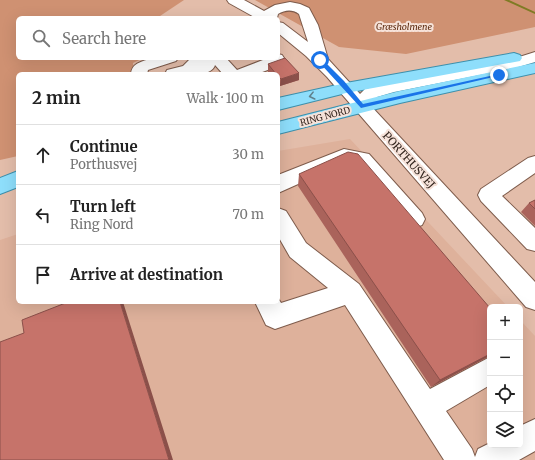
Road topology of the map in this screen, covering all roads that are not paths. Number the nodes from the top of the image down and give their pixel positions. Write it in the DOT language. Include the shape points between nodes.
graph roads {
  1 [pos="234,0"];
  2 [pos="262,16"];
  3 [pos="270,16"];
  4 [pos="280,28"];
  5 [pos="305,48"];
  6 [pos="280,56"];
  7 [pos="535,56"];
  8 [pos="164,60"];
  9 [pos="269,60"];
  10 [pos="320,60"];
  11 [pos="204,64"];
  12 [pos="535,68"];
  13 [pos="139,72"];
  14 [pos="179,72"];
  15 [pos="226,72"];
  16 [pos="245,72"];
  17 [pos="346,88"];
  18 [pos="280,104"];
  19 [pos="361,106"];
  20 [pos="280,127"];
  21 [pos="535,163"];
  22 [pos="16,180"];
  23 [pos="16,183"];
  24 [pos="280,183"];
  25 [pos="0,186"];
  26 [pos="280,220"];
  27 [pos="429,237"];
  28 [pos="535,242"];
  29 [pos="350,292"];
  30 [pos="535,299"];
  31 [pos="268,304"];
  32 [pos="487,372"];
  33 [pos="426,407"];
  34 [pos="535,434"];
  35 [pos="523,440"];
  36 [pos="510,448"];
  37 [pos="461,460"];
  38 [pos="488,460"];
  1 -- 2 [label="street"];
  3 -- 10 [label="street" via="271,12 277,8 289,6 300,8 307,14"];
  4 -- 5 [label="street, PORTHUSVEJ"];
  5 -- 6 [label="street"];
  5 -- 10 [label="street, PORTHUSVEJ"];
  7 -- 17 [label="main road" via="455,67"];
  7 -- 19 [label="street" via="515,63 371,94"];
  8 -- 13 [label="street" via="142,67"];
  9 -- 16 [label="street"];
  10 -- 17 [label="street, PORTHUSVEJ"];
  11 -- 14 [label="street"];
  11 -- 15 [label="street"];
  12 -- 19 [label="main road, RING NORD"];
  17 -- 18 [label="main road, one-way"];
  17 -- 19 [label="street, PORTHUSVEJ"];
  19 -- 20 [label="main road, RING NORD"];
  19 -- 30 [label="street, PORTHUSVEJ"];
  21 -- 28 [label="street" via="488,195"];
  22 -- 25 [label="main road"];
  23 -- 25 [label="main road"];
  24 -- 27 [label="street" via="344,156 362,158"];
  26 -- 29 [label="street" via="298,250"];
  29 -- 31 [label="street" via="275,317"];
  29 -- 33 [label="street"];
  32 -- 33 [label="street"];
  33 -- 37 [label="street"];
  34 -- 35 [label="street"];
  36 -- 38 [label="street"];
}
